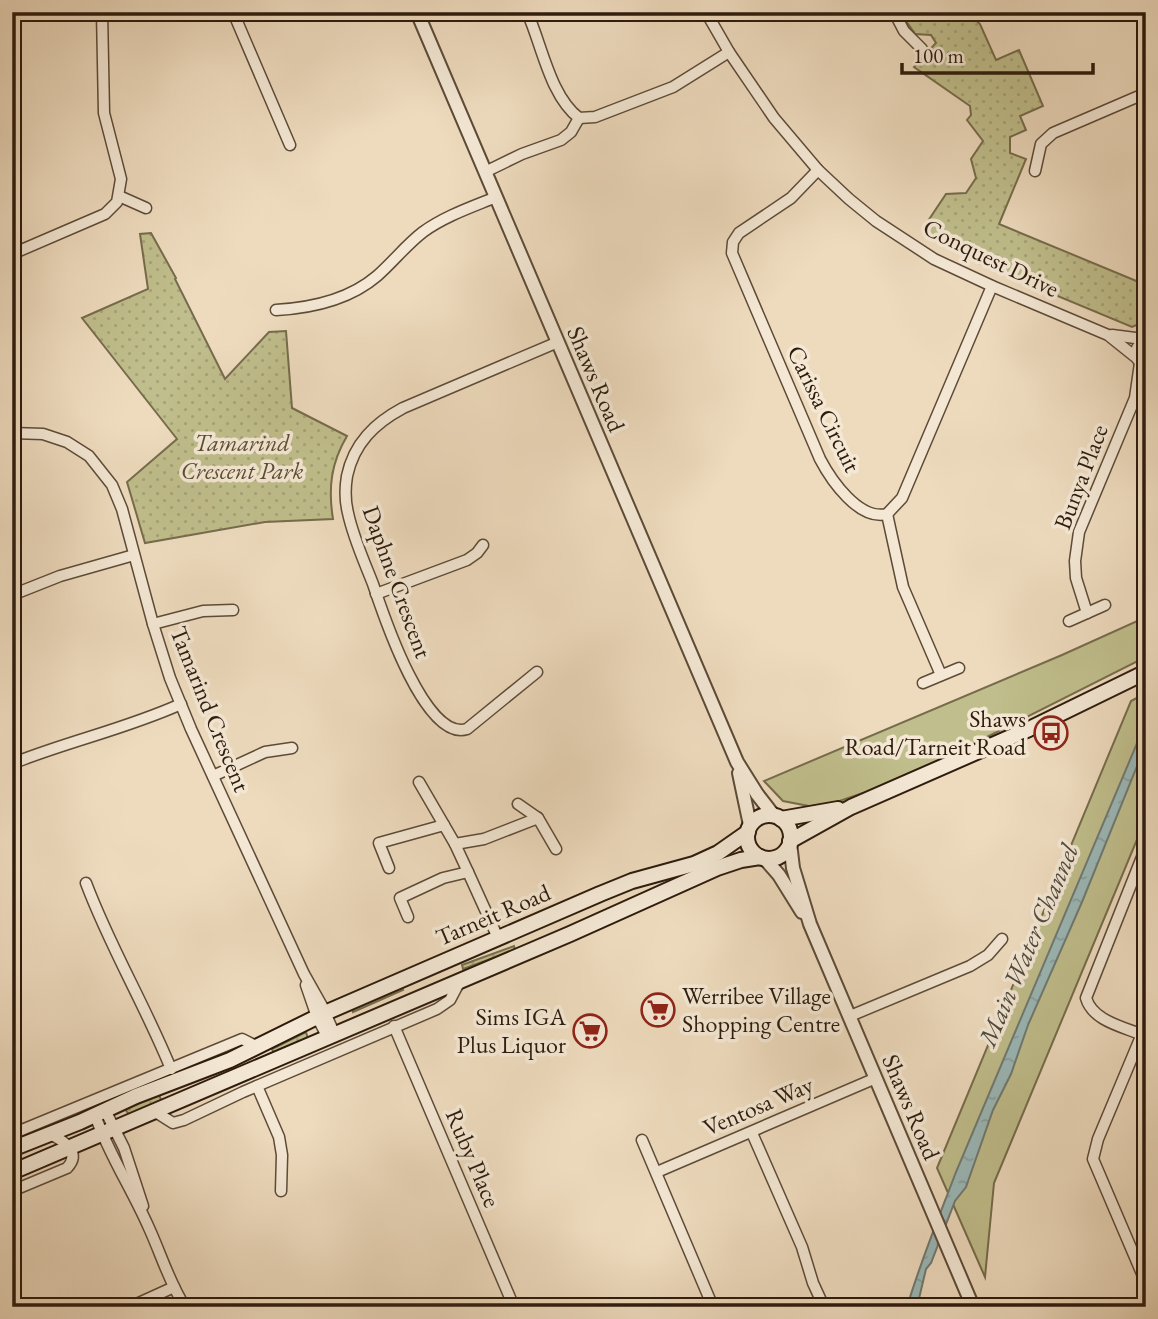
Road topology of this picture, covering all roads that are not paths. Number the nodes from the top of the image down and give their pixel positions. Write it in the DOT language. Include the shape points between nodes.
graph roads {
  1 [pos="102,12"];
  2 [pos="233,12"];
  3 [pos="417,12"];
  4 [pos="527,12"];
  5 [pos="706,12"];
  6 [pos="894,12"];
  7 [pos="922,49"];
  8 [pos="729,52"];
  9 [pos="1146,93"];
  10 [pos="579,118"];
  11 [pos="290,145"];
  12 [pos="818,170"];
  13 [pos="1035,171"];
  14 [pos="485,172"];
  15 [pos="119,197"];
  16 [pos="496,197"];
  17 [pos="146,208"];
  18 [pos="12,254"];
  19 [pos="992,286"];
  20 [pos="276,310"];
  21 [pos="1108,335"];
  22 [pos="1144,338"];
  23 [pos="558,342"];
  24 [pos="1141,363"];
  25 [pos="1146,385"];
  26 [pos="1135,398"];
  27 [pos="12,433"];
  28 [pos="887,514"];
  29 [pos="483,545"];
  30 [pos="134,555"];
  31 [pos="376,594"];
  32 [pos="12,596"];
  33 [pos="1105,605"];
  34 [pos="233,610"];
  35 [pos="1087,613"];
  36 [pos="1069,621"];
  37 [pos="153,624"];
  38 [pos="959,668"];
  39 [pos="537,672"];
  40 [pos="1146,672"];
  41 [pos="941,675"];
  42 [pos="923,683"];
  43 [pos="181,704"];
  44 [pos="292,748"];
  45 [pos="19,761"];
  46 [pos="737,762"];
  47 [pos="213,776"];
  48 [pos="419,782"];
  49 [pos="519,804"];
  50 [pos="850,807"];
  51 [pos="777,817"];
  52 [pos="538,818"];
  53 [pos="444,825"];
  54 [pos="749,829"];
  55 [pos="790,842"];
  56 [pos="455,844"];
  57 [pos="1146,847"];
  58 [pos="556,849"];
  59 [pos="763,858"];
  60 [pos="389,868"];
  61 [pos="468,872"];
  62 [pos="86,883"];
  63 [pos="562,910"];
  64 [pos="408,918"];
  65 [pos="810,924"];
  66 [pos="526,926"];
  67 [pos="570,934"];
  68 [pos="498,937"];
  69 [pos="1002,939"];
  70 [pos="536,949"];
  71 [pos="460,981"];
  72 [pos="321,1015"];
  73 [pos="850,1016"];
  74 [pos="394,1026"];
  75 [pos="1144,1035"];
  76 [pos="331,1036"];
  77 [pos="258,1047"];
  78 [pos="171,1069"];
  79 [pos="876,1078"];
  80 [pos="257,1086"];
  81 [pos="154,1111"];
  82 [pos="100,1113"];
  83 [pos="12,1116"];
  84 [pos="108,1131"];
  85 [pos="16,1133"];
  86 [pos="752,1133"];
  87 [pos="50,1134"];
  88 [pos="642,1140"];
  89 [pos="70,1147"];
  90 [pos="12,1149"];
  91 [pos="12,1172"];
  92 [pos="657,1172"];
  93 [pos="12,1191"];
  94 [pos="281,1191"];
  95 [pos="149,1227"];
  96 [pos="1146,1283"];
  97 [pos="174,1287"];
  98 [pos="130,1307"];
  99 [pos="185,1307"];
  100 [pos="514,1307"];
  101 [pos="713,1307"];
  102 [pos="824,1307"];
  103 [pos="973,1307"];
  1 -- 15 [label="street" via="104,113 121,179"];
  2 -- 11 [label="street"];
  3 -- 14 [label="street, Shaws Road"];
  4 -- 10 [label="street" via="553,81"];
  5 -- 8 [label="street, Conquest Drive"];
  6 -- 7 [label="street" via="904,32"];
  8 -- 10 [label="street" via="673,87 595,117"];
  8 -- 12 [label="street, Conquest Drive" via="774,118"];
  9 -- 13 [label="street" via="1053,133 1041,144"];
  10 -- 14 [label="street" via="561,139"];
  12 -- 19 [label="street, Conquest Drive" via="900,237"];
  12 -- 28 [label="street, Carissa Circuit" via="790,198 739,233 732,253 829,476 852,502 872,514"];
  14 -- 16 [label="street, Shaws Road"];
  15 -- 17 [label="street"];
  15 -- 18 [label="street" via="105,214"];
  16 -- 20 [label="street" via="433,225 373,280 352,291 314,306"];
  16 -- 23 [label="street, Shaws Road"];
  19 -- 21 [label="street, Conquest Drive"];
  19 -- 28 [label="street" via="902,498"];
  21 -- 22 [label="street, Conquest Drive"];
  21 -- 24 [label="street, Conquest Drive"];
  22 -- 24 [label="street, Bunya Place" via="1137,348"];
  23 -- 31 [label="street, Daphne Crescent" via="403,408 362,441 349,468 346,500"];
  23 -- 46 [label="street, Shaws Road"];
  24 -- 26 [label="street, Bunya Place"];
  25 -- 26 [label="street, Bunya Place"];
  26 -- 35 [label="street, Bunya Place" via="1079,532 1076,578"];
  27 -- 30 [label="street, Tamarind Crescent" via="54,437 99,465 118,497"];
  28 -- 41 [label="street" via="903,587"];
  29 -- 31 [label="street" via="467,560"];
  30 -- 32 [label="street" via="51,579"];
  30 -- 37 [label="street, Tamarind Crescent"];
  31 -- 39 [label="street, Daphne Crescent" via="410,678 444,723 459,731 473,725"];
  33 -- 35 [label="street"];
  34 -- 37 [label="street" via="203,611"];
  35 -- 36 [label="street"];
  37 -- 43 [label="street, Tamarind Crescent"];
  38 -- 41 [label="street"];
  40 -- 50 [label="main road" via="1030,729"];
  41 -- 42 [label="street"];
  43 -- 45 [label="street"];
  43 -- 47 [label="street, Tamarind Crescent"];
  44 -- 47 [label="street" via="265,752"];
  46 -- 51 [label="street, Shaws Road"];
  46 -- 54 [label="street, Shaws Road"];
  47 -- 72 [label="street, Tamarind Crescent"];
  48 -- 53 [label="street"];
  49 -- 52 [label="street"];
  50 -- 51 [label="main road"];
  50 -- 55 [label="main road"];
  51 -- 54 [label="main road" via="761,817"];
  51 -- 55 [label="main road" via="789,828"];
  52 -- 56 [label="street" via="484,839"];
  52 -- 58 [label="street"];
  53 -- 56 [label="street"];
  53 -- 60 [label="street" via="379,843"];
  54 -- 59 [label="main road" via="748,844"];
  54 -- 63 [label="main road, Tarneit Road" via="718,853 694,864 632,881"];
  55 -- 59 [label="main road" via="783,854"];
  55 -- 65 [label="street, Shaws Road"];
  56 -- 61 [label="street"];
  57 -- 75 [label="street" via="1086,998 1098,1016"];
  59 -- 65 [label="street, Shaws Road"];
  59 -- 67 [label="main road, Tarneit Road" via="716,868"];
  61 -- 64 [label="street" via="400,898"];
  61 -- 68 [label="street"];
  62 -- 78 [label="street"];
  63 -- 66 [label="main road, Tarneit Road"];
  63 -- 67 [label="main road"];
  65 -- 73 [label="street, Shaws Road"];
  66 -- 68 [label="main road, Tarneit Road"];
  66 -- 70 [label="main road"];
  67 -- 70 [label="main road, Tarneit Road"];
  68 -- 72 [label="main road, Tarneit Road"];
  69 -- 73 [label="street" via="970,966"];
  70 -- 71 [label="main road, Tarneit Road"];
  71 -- 74 [label="street, Tarneit Road" via="447,1003"];
  71 -- 76 [label="main road, Tarneit Road"];
  72 -- 76 [label="street, Tamarind Crescent"];
  72 -- 77 [label="main road, Tarneit Road"];
  73 -- 79 [label="street, Shaws Road"];
  74 -- 80 [label="street, Tarneit Road"];
  74 -- 100 [label="street, Ruby Place"];
  75 -- 96 [label="street" via="1093,1159"];
  76 -- 81 [label="main road, Tarneit Road"];
  77 -- 78 [label="street, Tarneit Road" via="242,1039"];
  77 -- 82 [label="main road, Tarneit Road"];
  78 -- 85 [label="street, Tarneit Road"];
  79 -- 86 [label="street, Ventosa Way"];
  79 -- 103 [label="street, Shaws Road"];
  80 -- 81 [label="street, Tarneit Road" via="173,1123"];
  80 -- 94 [label="street" via="279,1137"];
  81 -- 84 [label="main road, Tarneit Road"];
  82 -- 84 [label="street"];
  82 -- 87 [label="main road, Tarneit Road"];
  83 -- 85 [label="street"];
  84 -- 89 [label="main road, Tarneit Road"];
  84 -- 95 [label="street"];
  84 -- 95 [label="street" via="132,1168"];
  86 -- 92 [label="street, Ventosa Way"];
  86 -- 102 [label="street"];
  87 -- 89 [label="street"];
  87 -- 90 [label="main road, Tarneit Road"];
  88 -- 92 [label="street"];
  89 -- 91 [label="main road, Tarneit Road"];
  89 -- 93 [label="street" via="73,1159 66,1168"];
  92 -- 101 [label="street"];
  95 -- 97 [label="street"];
  97 -- 98 [label="street"];
  97 -- 99 [label="street"];
}
